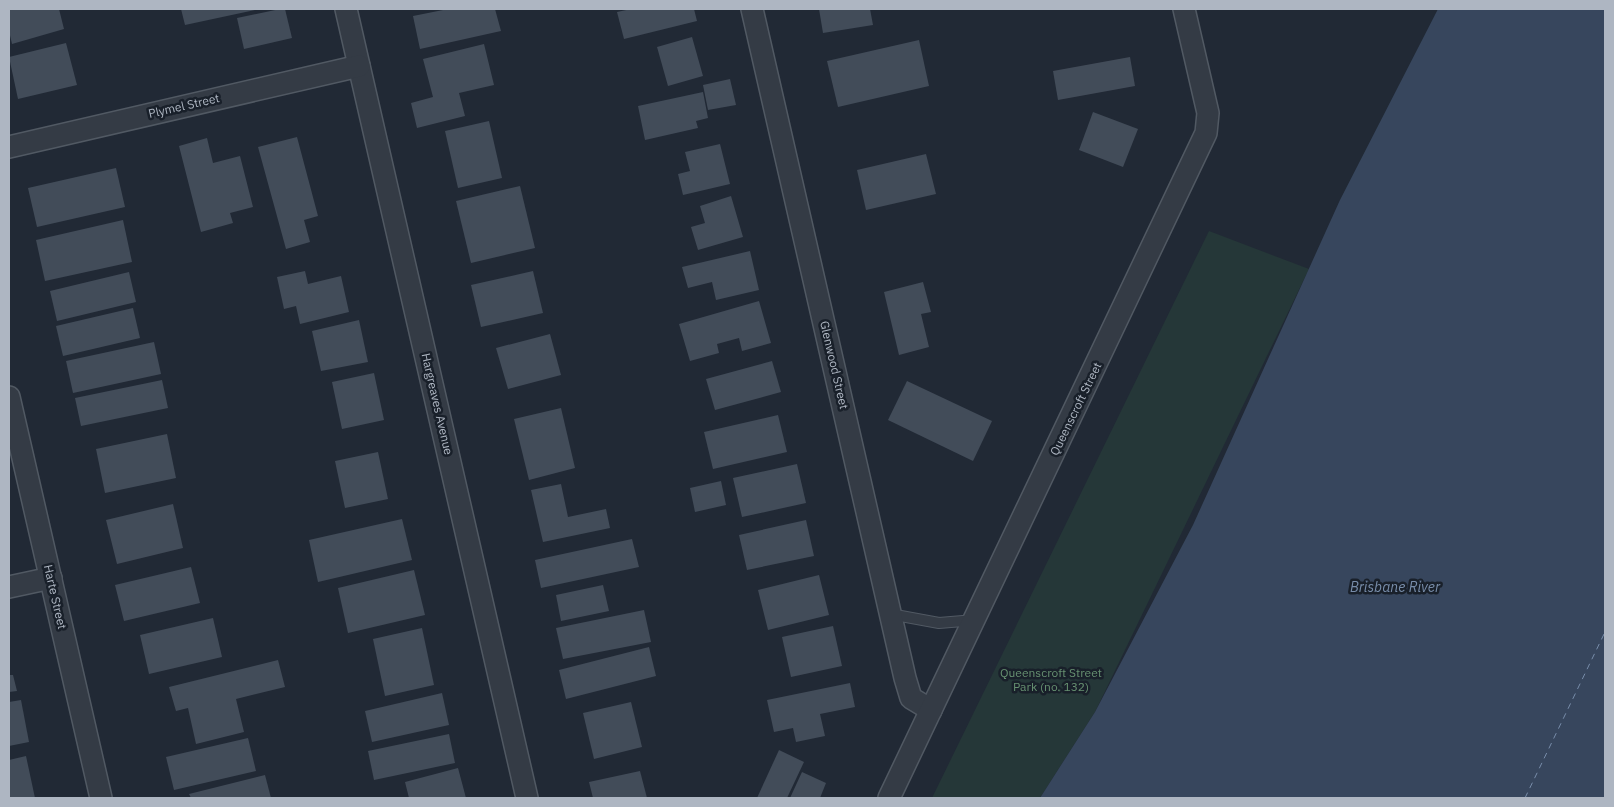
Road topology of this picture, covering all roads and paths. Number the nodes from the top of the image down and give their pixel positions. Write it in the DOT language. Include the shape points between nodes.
graph roads {
  1 [pos="346,9"];
  2 [pos="752,9"];
  3 [pos="1184,9"];
  4 [pos="359,66"];
  5 [pos="9,147"];
  6 [pos="9,397"];
  7 [pos="51,578"];
  8 [pos="9,587"];
  9 [pos="890,614"];
  10 [pos="975,620"];
  11 [pos="931,710"];
  12 [pos="100,798"];
  13 [pos="527,798"];
  14 [pos="889,798"];
  1 -- 4 [label="street, Hargreaves Avenue"];
  2 -- 9 [label="street, Glenwood Street"];
  3 -- 10 [label="street, Queenscroft Street" via="1208,113 1206,133"];
  4 -- 5 [label="street, Plymel Street"];
  4 -- 13 [label="street, Hargreaves Avenue"];
  6 -- 7 [label="street, Harte Street"];
  7 -- 8 [label="street"];
  7 -- 12 [label="street, Harte Street"];
  9 -- 10 [label="lane" via="940,623"];
  9 -- 11 [label="street, Glenwood Street" via="910,696"];
  10 -- 11 [label="street, Queenscroft Street"];
  11 -- 14 [label="street, Queenscroft Street"];
}
